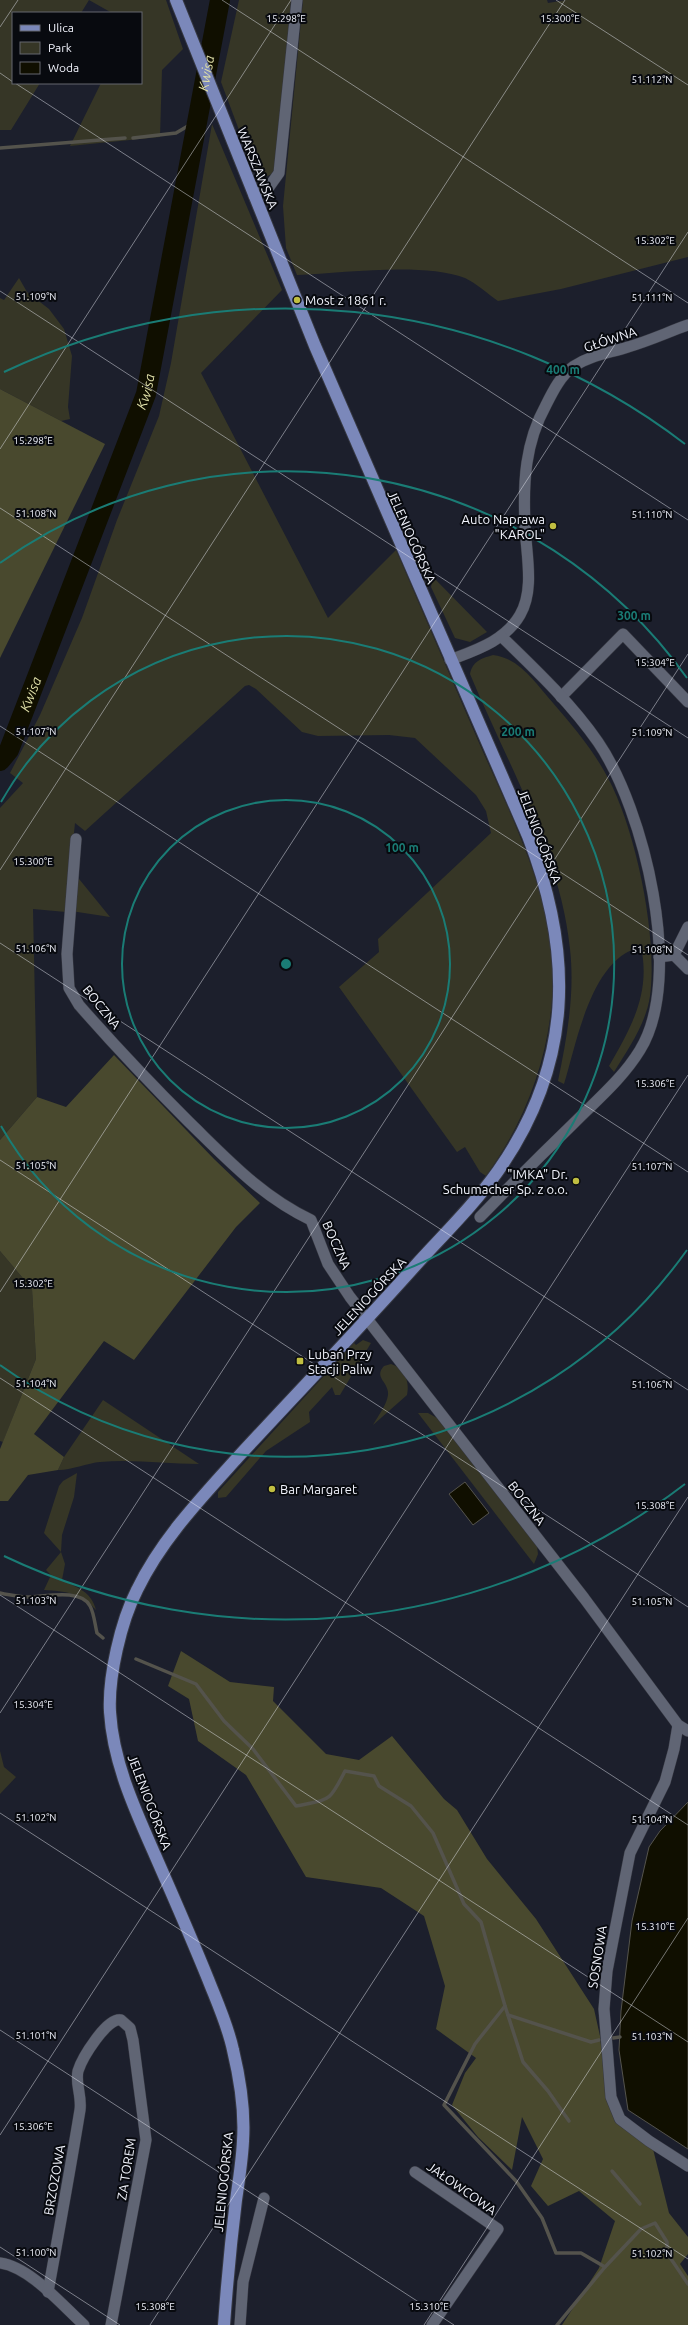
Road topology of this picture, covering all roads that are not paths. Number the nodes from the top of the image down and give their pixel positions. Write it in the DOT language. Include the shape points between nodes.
graph roads {
  1 [pos="176,0"];
  2 [pos="297,0"];
  3 [pos="254,196"];
  4 [pos="688,325"];
  5 [pos="315,346"];
  6 [pos="501,636"];
  7 [pos="450,660"];
  8 [pos="561,697"];
  9 [pos="688,702"];
  10 [pos="76,839"];
  11 [pos="688,927"];
  12 [pos="674,955"];
  13 [pos="659,957"];
  14 [pos="688,969"];
  15 [pos="480,1217"];
  16 [pos="367,1320"];
  17 [pos="683,1728"];
  18 [pos="121,2020"];
  19 [pos="688,2166"];
  20 [pos="415,2172"];
  21 [pos="264,2198"];
  22 [pos="0,2263"];
  23 [pos="48,2292"];
  24 [pos="84,2325"];
  25 [pos="112,2325"];
  26 [pos="224,2325"];
  27 [pos="240,2325"];
  28 [pos="432,2325"];
  1 -- 3 [label="main road, WARSZAWSKA"];
  2 -- 3 [label="street" via="279,173 269,187"];
  3 -- 5 [label="main road, WARSZAWSKA"];
  4 -- 6 [label="street, GŁÓWNA" via="654,339 592,358 574,367 557,384 531,438 525,468 527,594 520,615"];
  5 -- 7 [label="main road, JELENIOGÓRSKA"];
  6 -- 7 [label="street, GŁÓWNA" via="489,644"];
  6 -- 8 [label="street"];
  7 -- 16 [label="main road, JELENIOGÓRSKA" via="542,873 556,928 559,1006 544,1080 516,1143 481,1193"];
  8 -- 9 [label="street" via="623,634"];
  8 -- 13 [label="street" via="598,742 628,800 640,839 654,904"];
  10 -- 16 [label="street, BOCZNA" via="66,954 69,988 74,997 100,1029 244,1176 276,1202 311,1220 328,1264"];
  11 -- 12 [label="street"];
  12 -- 13 [label="street"];
  12 -- 14 [label="street"];
  13 -- 15 [label="street" via="659,988 654,1016 640,1051 618,1079"];
  16 -- 17 [label="street, BOCZNA"];
  16 -- 26 [label="main road, JELENIOGÓRSKA" via="273,1419 170,1536 137,1589 125,1617 111,1680 110,1712 118,1759 133,1805 217,2001 232,2046 241,2090 243,2140"];
  17 -- 19 [label="street, SOSNOWA" via="665,1782 630,1853 607,1970 604,2009 611,2097 620,2118 649,2141"];
  18 -- 23 [label="street, BRZOZOWA" via="114,2020 108,2025 78,2072 80,2106"];
  18 -- 25 [label="street, ZA TOREM" via="130,2028 133,2040 146,2140"];
  20 -- 28 [label="street, JAŁOWCOWA" via="498,2229"];
  21 -- 27 [label="street" via="243,2282"];
  22 -- 23 [label="street" via="17,2269"];
  23 -- 24 [label="street"];
}
